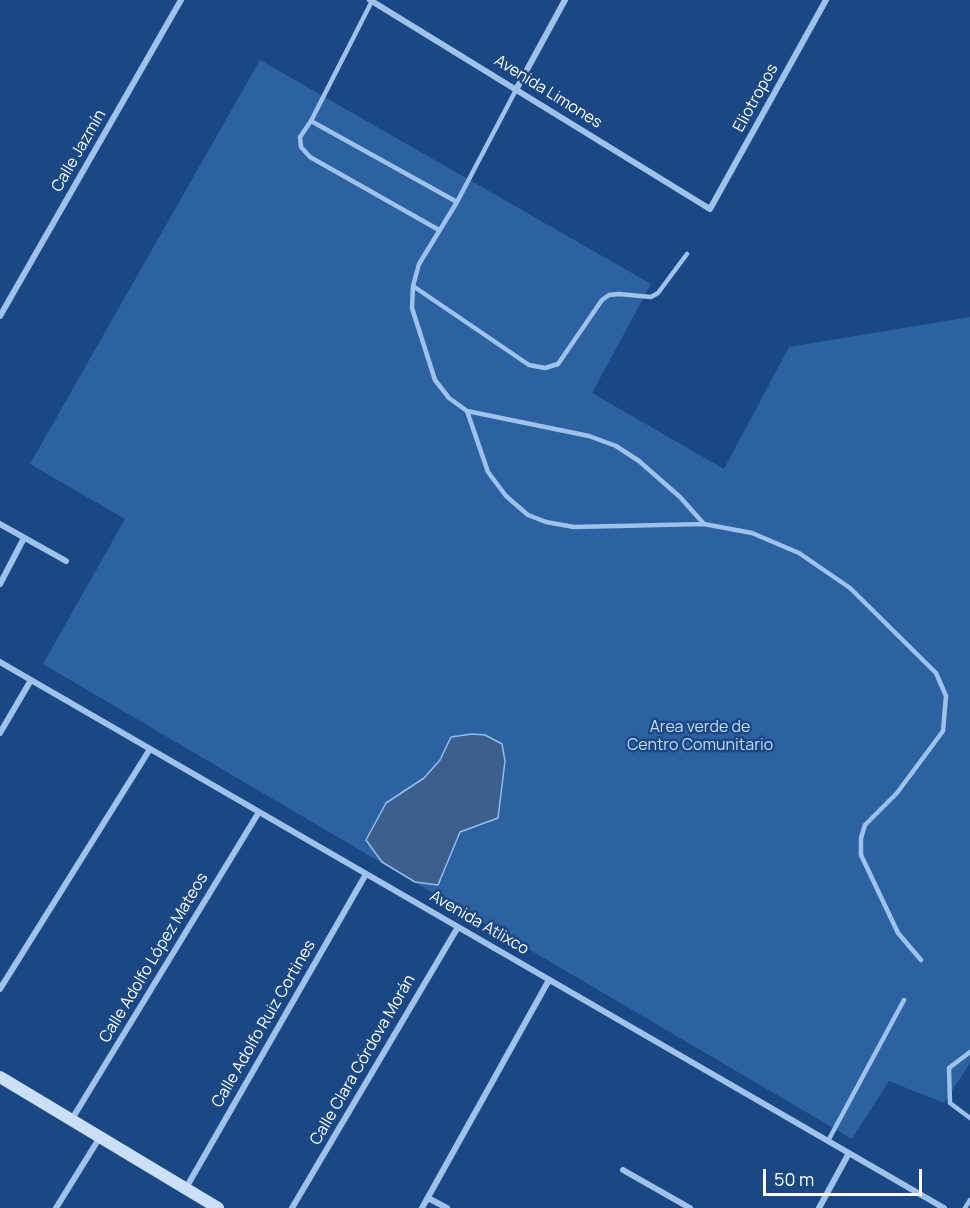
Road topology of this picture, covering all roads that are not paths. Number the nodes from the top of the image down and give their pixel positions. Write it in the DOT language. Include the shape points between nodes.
graph roads {
  1 [pos="181,0"];
  2 [pos="372,0"];
  3 [pos="565,0"];
  4 [pos="826,0"];
  5 [pos="517,88"];
  6 [pos="311,121"];
  7 [pos="457,202"];
  8 [pos="710,209"];
  9 [pos="439,230"];
  10 [pos="687,254"];
  11 [pos="413,286"];
  12 [pos="0,316"];
  13 [pos="467,411"];
  14 [pos="0,524"];
  15 [pos="704,524"];
  16 [pos="24,538"];
  17 [pos="66,561"];
  18 [pos="0,584"];
  19 [pos="0,662"];
  20 [pos="32,681"];
  21 [pos="0,734"];
  22 [pos="150,748"];
  23 [pos="259,812"];
  24 [pos="366,874"];
  25 [pos="458,927"];
  26 [pos="921,960"];
  27 [pos="549,980"];
  28 [pos="0,989"];
  29 [pos="904,999"];
  30 [pos="970,1052"];
  31 [pos="0,1077"];
  32 [pos="970,1118"];
  33 [pos="72,1119"];
  34 [pos="100,1137"];
  35 [pos="828,1141"];
  36 [pos="849,1153"];
  37 [pos="622,1170"];
  38 [pos="185,1188"];
  39 [pos="428,1198"];
  40 [pos="970,1200"];
  41 [pos="211,1206"];
  42 [pos="56,1208"];
  43 [pos="292,1208"];
  44 [pos="422,1208"];
  45 [pos="447,1208"];
  46 [pos="690,1208"];
  47 [pos="819,1208"];
  48 [pos="944,1208"];
  49 [pos="965,1208"];
  1 -- 12 [label="street, Calle Jazmín"];
  2 -- 5 [label="street, Avenida Limones"];
  2 -- 6 [label="lane"];
  3 -- 5 [label="street"];
  4 -- 8 [label="street, Eliotropos"];
  5 -- 7 [label="lane"];
  5 -- 8 [label="street, Avenida Limones"];
  6 -- 7 [label="lane"];
  6 -- 9 [label="lane" via="300,137 301,147 310,157"];
  7 -- 9 [label="lane"];
  9 -- 11 [label="lane" via="419,264"];
  10 -- 11 [label="lane" via="651,297 619,294 602,300 558,364 545,368 529,365"];
  11 -- 13 [label="lane" via="412,308 435,380 449,398"];
  13 -- 15 [label="lane" via="589,436 616,446 680,497"];
  13 -- 15 [label="lane" via="488,472 506,496 528,515 574,527"];
  14 -- 16 [label="street"];
  15 -- 26 [label="lane" via="752,533 799,553 850,588 936,673 946,696 943,731 897,793 865,825 861,838 861,855 898,933"];
  16 -- 17 [label="street"];
  16 -- 18 [label="street"];
  19 -- 20 [label="street, Avenida Atlixco"];
  20 -- 21 [label="street"];
  20 -- 22 [label="street, Avenida Atlixco"];
  22 -- 23 [label="street, Avenida Atlixco"];
  22 -- 28 [label="street"];
  23 -- 24 [label="street, Avenida Atlixco"];
  23 -- 33 [label="street, Calle Adolfo López Mateos"];
  24 -- 25 [label="street, Avenida Atlixco"];
  24 -- 38 [label="street, Calle Adolfo Ruiz Cortines"];
  25 -- 27 [label="street, Avenida Atlixco"];
  25 -- 43 [label="street, Calle Clara Córdova Morán"];
  27 -- 35 [label="street, Avenida Atlixco"];
  27 -- 39 [label="street"];
  29 -- 35 [label="lane"];
  30 -- 32 [label="lane" via="949,1068 950,1103"];
  31 -- 33 [label="street"];
  33 -- 34 [label="street"];
  34 -- 38 [label="street"];
  34 -- 42 [label="street"];
  35 -- 36 [label="street, Avenida Atlixco"];
  36 -- 47 [label="street"];
  36 -- 48 [label="street, Avenida Atlixco"];
  37 -- 46 [label="street"];
  38 -- 41 [label="street"];
  39 -- 44 [label="street"];
  39 -- 45 [label="street"];
  40 -- 49 [label="lane"];
}
